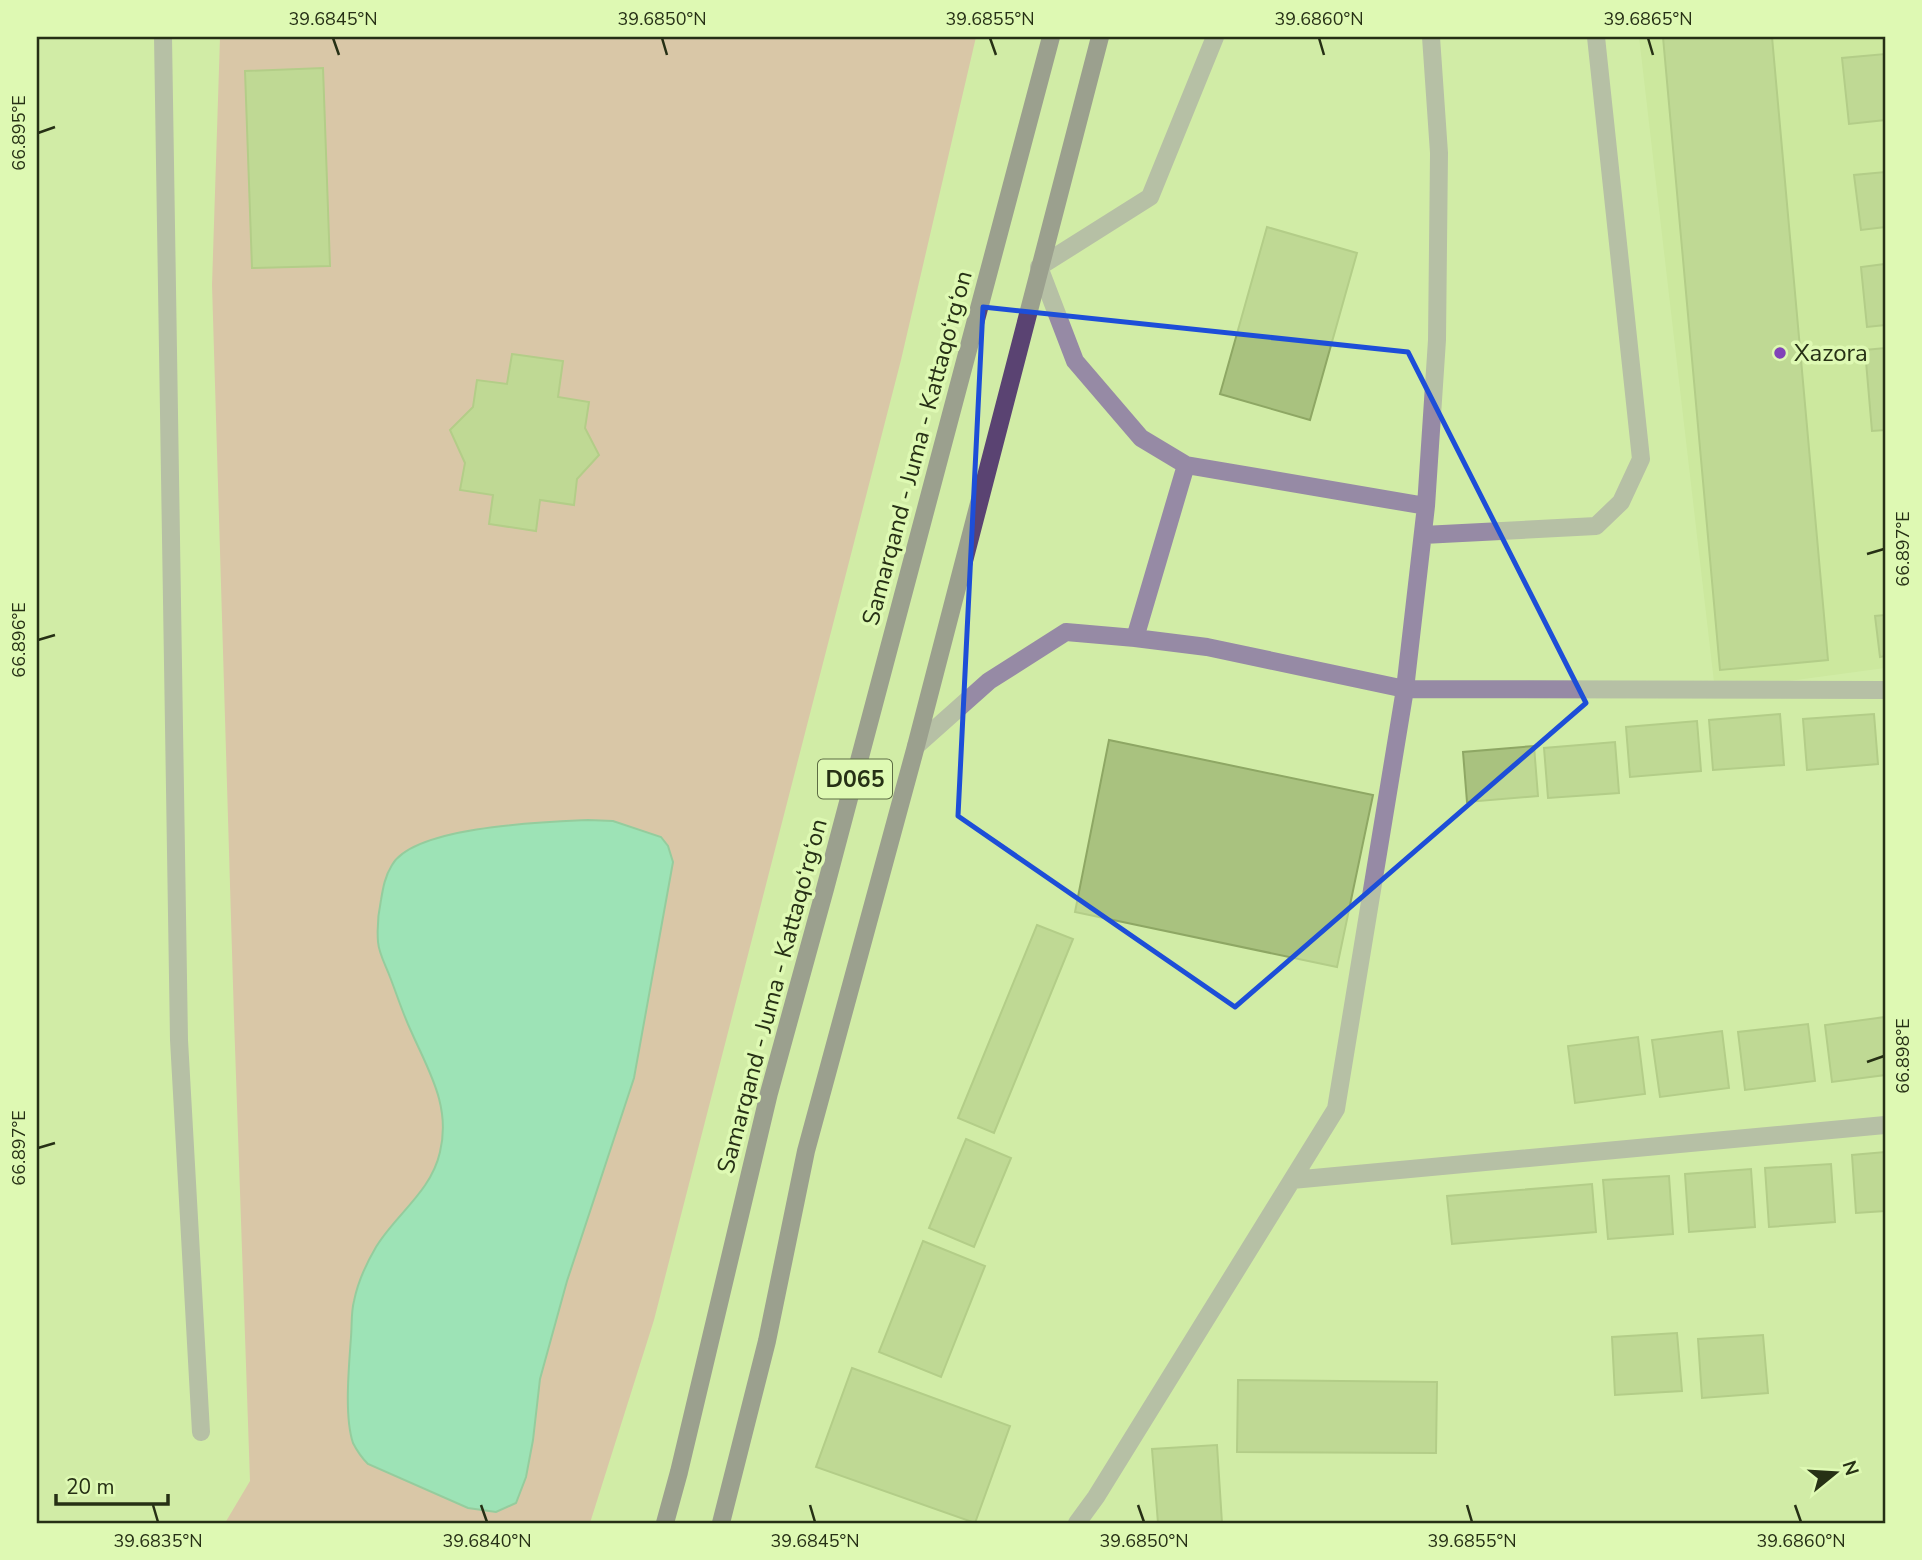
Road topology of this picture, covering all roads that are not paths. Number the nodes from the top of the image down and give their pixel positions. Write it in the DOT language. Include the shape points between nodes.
graph roads {
  1 [pos="163,37"];
  2 [pos="1051,37"];
  3 [pos="1100,37"];
  4 [pos="1214,37"];
  5 [pos="1431,37"];
  6 [pos="1596,37"];
  7 [pos="1039,267"];
  8 [pos="1186,465"];
  9 [pos="1426,506"];
  10 [pos="1423,535"];
  11 [pos="1135,638"];
  12 [pos="1405,689"];
  13 [pos="1885,690"];
  14 [pos="916,746"];
  15 [pos="1885,1125"];
  16 [pos="1292,1180"];
  17 [pos="201,1432"];
  18 [pos="665,1523"];
  19 [pos="721,1523"];
  20 [pos="1077,1523"];
  1 -- 17 [label="street" via="179,1040"];
  2 -- 18 [label="main road, Samarqand - Juma - Kattaqo‘rg‘on / D065" via="769,1093"];
  3 -- 7 [label="main road, D065"];
  4 -- 7 [label="street" via="1150,197"];
  5 -- 9 [label="street" via="1439,153 1438,327"];
  6 -- 10 [label="street" via="1641,459 1621,502 1596,526"];
  7 -- 8 [label="street" via="1075,361 1141,438"];
  7 -- 14 [label="main road, D065"];
  8 -- 9 [label="street"];
  8 -- 11 [label="street"];
  9 -- 10 [label="street"];
  10 -- 12 [label="street"];
  11 -- 12 [label="street" via="1206,647"];
  11 -- 14 [label="street" via="1066,632 989,681"];
  12 -- 13 [label="street"];
  12 -- 16 [label="street" via="1336,1109"];
  14 -- 19 [label="main road, D065" via="806,1151 767,1341"];
  15 -- 16 [label="street"];
  16 -- 20 [label="street"];
}
